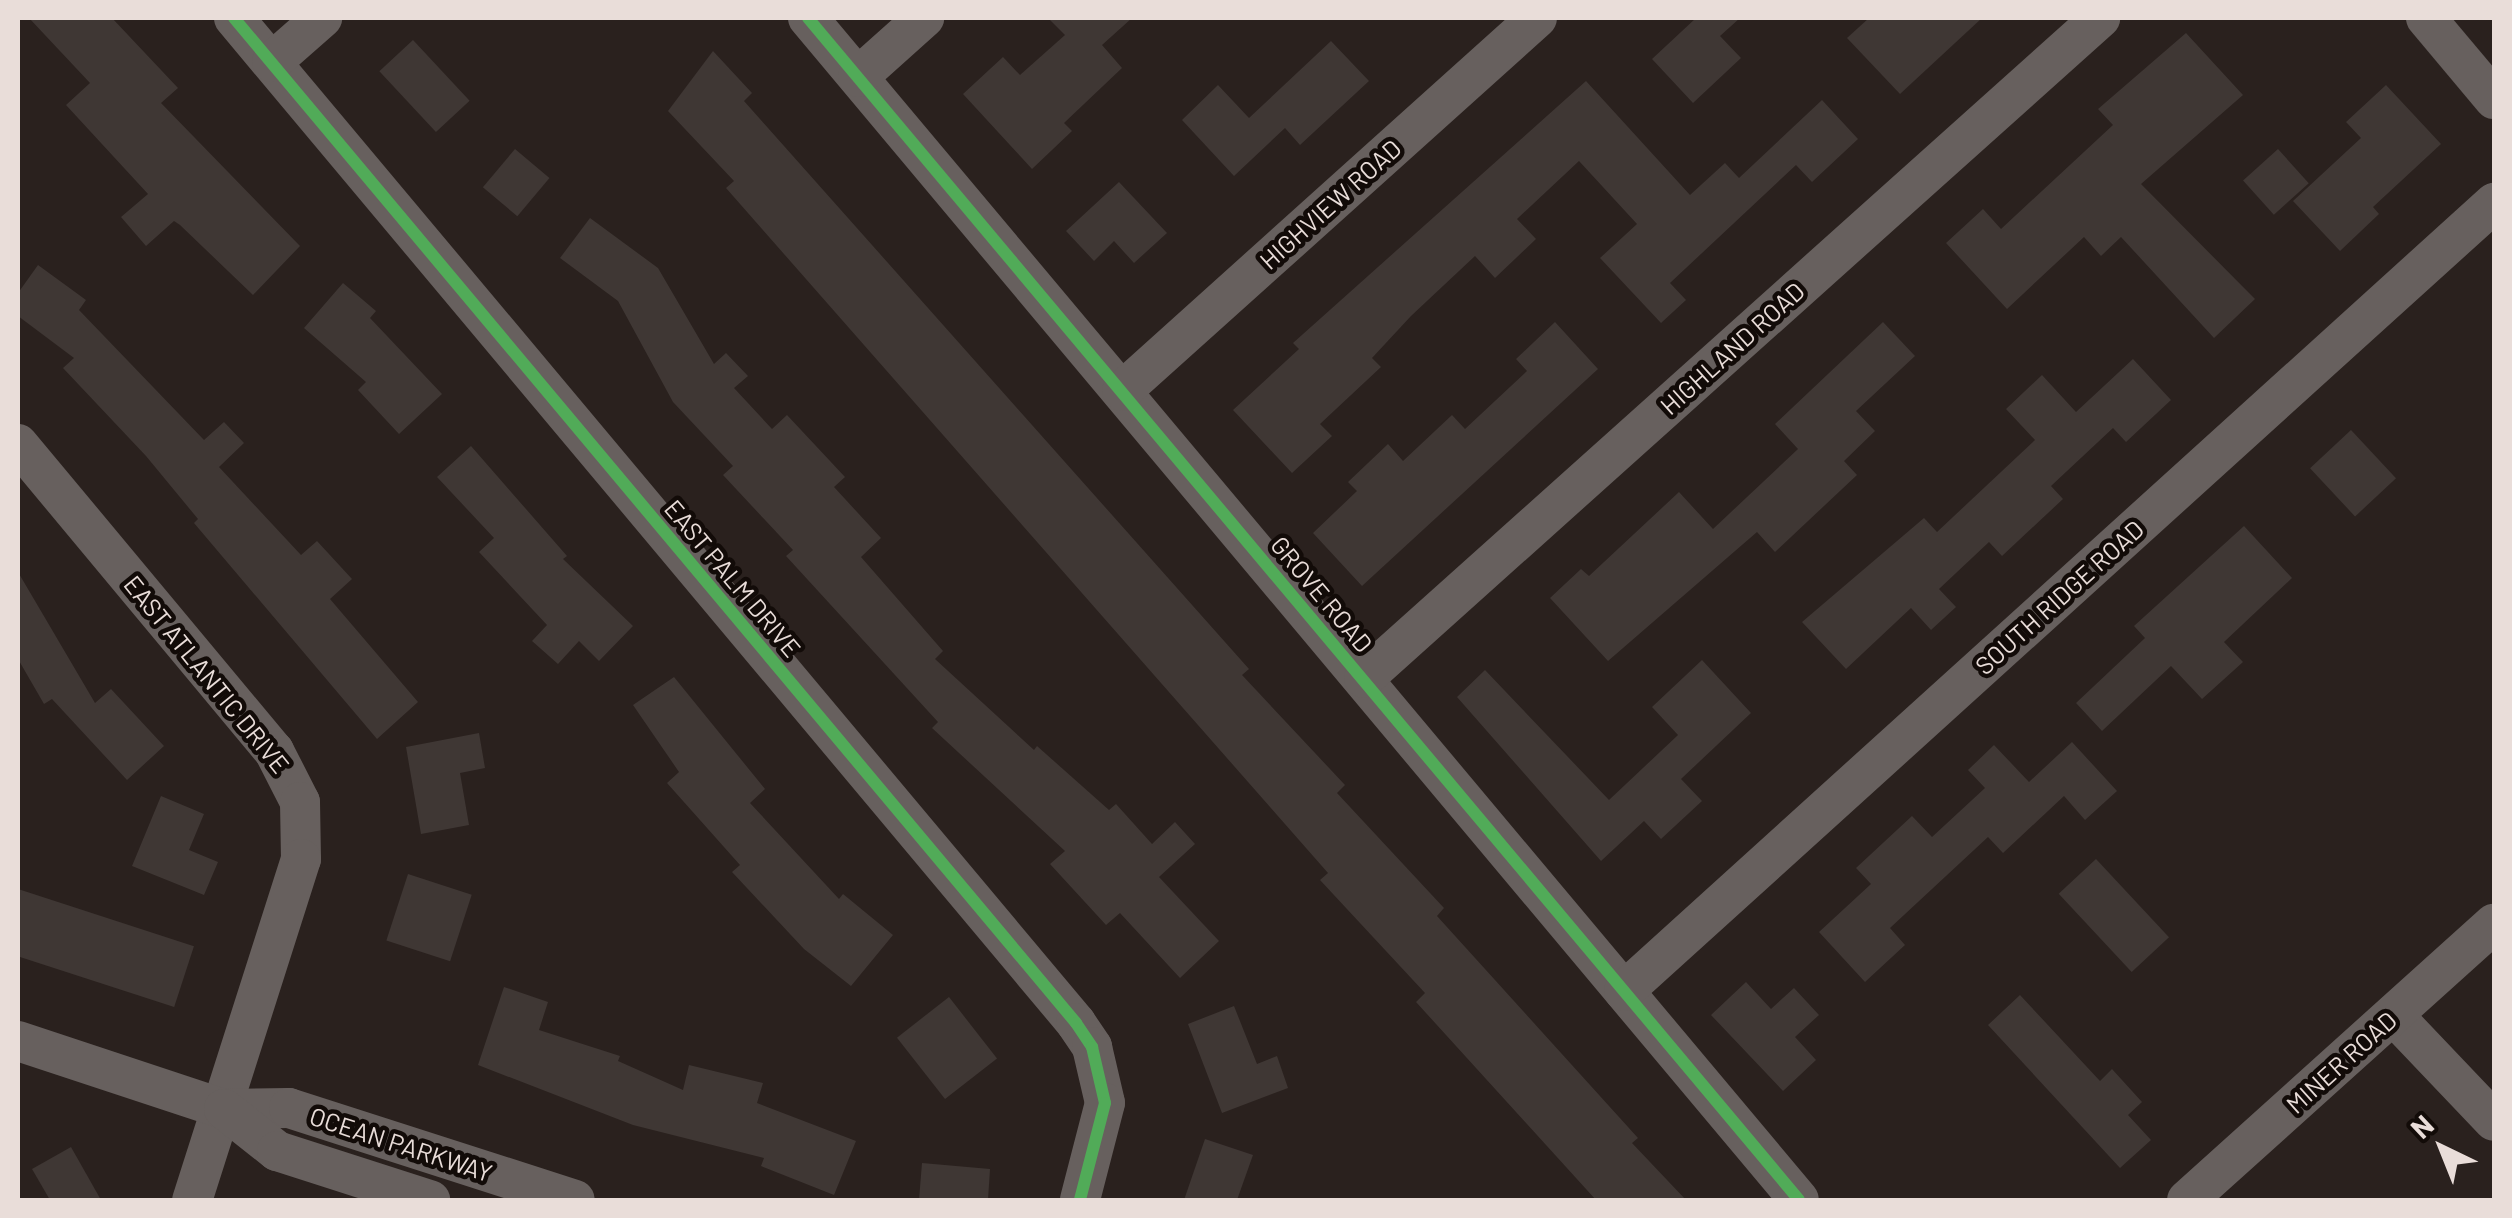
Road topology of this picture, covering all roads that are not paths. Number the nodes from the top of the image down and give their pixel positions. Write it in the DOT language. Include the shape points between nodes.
graph roads {
  1 [pos="234,18"];
  2 [pos="322,18"];
  3 [pos="808,18"];
  4 [pos="924,18"];
  5 [pos="1537,18"];
  6 [pos="2100,18"];
  7 [pos="2426,18"];
  8 [pos="272,62"];
  9 [pos="858,77"];
  10 [pos="2494,99"];
  11 [pos="2494,203"];
  12 [pos="1122,391"];
  13 [pos="18,444"];
  14 [pos="1364,678"];
  15 [pos="2494,924"];
  16 [pos="1624,991"];
  17 [pos="2393,1015"];
  18 [pos="18,1041"];
  19 [pos="224,1109"];
  20 [pos="2494,1120"];
  21 [pos="192,1200"];
  22 [pos="430,1200"];
  23 [pos="575,1200"];
  24 [pos="1080,1200"];
  25 [pos="1799,1200"];
  26 [pos="2187,1200"];
  1 -- 8 [label="street, EAST PALM DRIVE"];
  2 -- 8 [label="street"];
  3 -- 9 [label="street, GROVE ROAD"];
  4 -- 9 [label="street"];
  5 -- 12 [label="street, HIGHVIEW ROAD"];
  6 -- 14 [label="street, HIGHLAND ROAD"];
  7 -- 10 [label="street"];
  8 -- 24 [label="street, EAST PALM DRIVE" via="1076,1024 1097,1060 1105,1103"];
  9 -- 12 [label="street, GROVE ROAD"];
  11 -- 16 [label="street, SOUTH RIDGE ROAD"];
  12 -- 14 [label="street, GROVE ROAD"];
  13 -- 19 [label="street, EAST ATLANTIC DRIVE" via="274,751 300,802 301,859"];
  14 -- 16 [label="street, GROVE ROAD"];
  15 -- 17 [label="street, MINER ROAD"];
  16 -- 25 [label="street, GROVE ROAD"];
  17 -- 20 [label="street"];
  17 -- 26 [label="street, MINER ROAD"];
  18 -- 19 [label="street, OCEAN PARKWAY"];
  19 -- 21 [label="street, EAST ATLANTIC DRIVE"];
  19 -- 22 [label="street, OCEAN PARKWAY" via="277,1151"];
  19 -- 23 [label="street, OCEAN PARKWAY" via="289,1108"];
}
